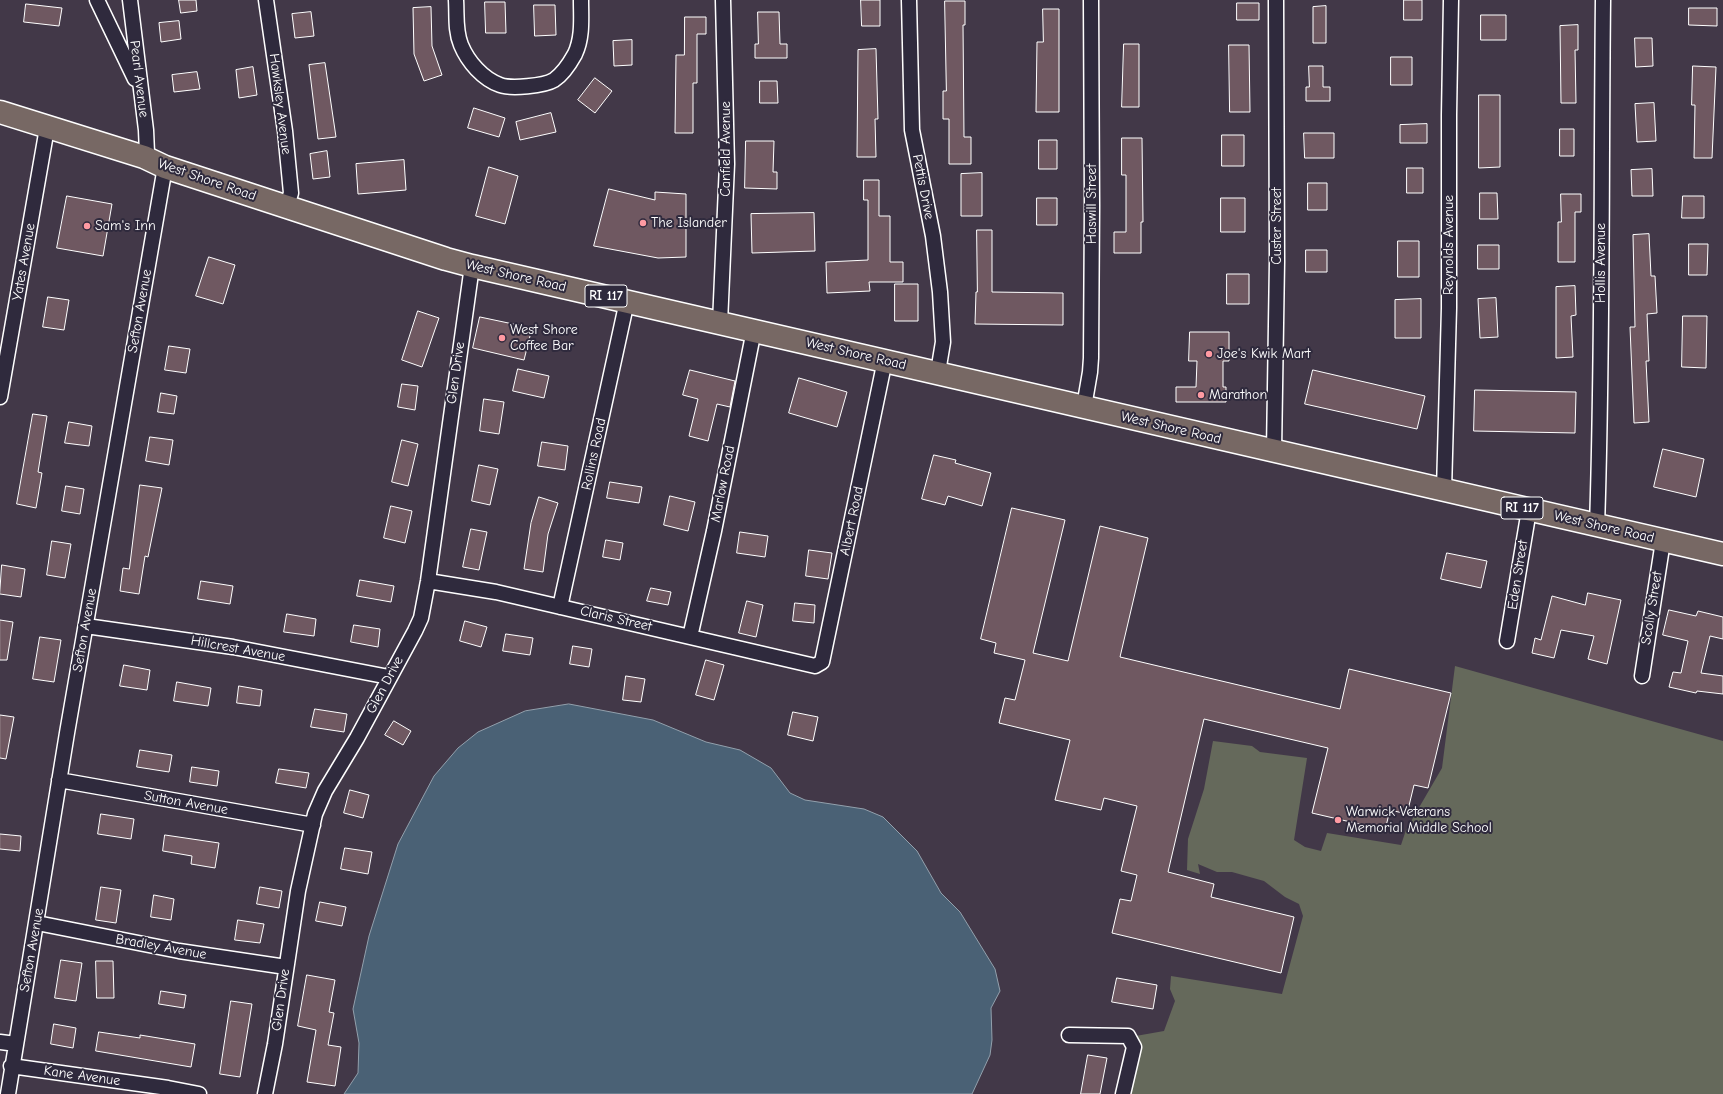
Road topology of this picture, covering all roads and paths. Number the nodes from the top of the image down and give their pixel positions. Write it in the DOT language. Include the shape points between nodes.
graph roads {
  1 [pos="96,0"];
  2 [pos="130,0"];
  3 [pos="266,0"];
  4 [pos="456,0"];
  5 [pos="581,0"];
  6 [pos="724,0"];
  7 [pos="910,0"];
  8 [pos="1091,0"];
  9 [pos="1276,0"];
  10 [pos="1451,0"];
  11 [pos="1603,0"];
  12 [pos="140,88"];
  13 [pos="0,112"];
  14 [pos="47,128"];
  15 [pos="144,157"];
  16 [pos="165,167"];
  17 [pos="286,208"];
  18 [pos="472,266"];
  19 [pos="627,301"];
  20 [pos="720,322"];
  21 [pos="754,330"];
  22 [pos="885,360"];
  23 [pos="938,372"];
  24 [pos="0,396"];
  25 [pos="1084,407"];
  26 [pos="1274,451"];
  27 [pos="1444,490"];
  28 [pos="1529,510"];
  29 [pos="1597,526"];
  30 [pos="1663,541"];
  31 [pos="1723,550"];
  32 [pos="428,580"];
  33 [pos="560,607"];
  34 [pos="86,626"];
  35 [pos="690,637"];
  36 [pos="1507,641"];
  37 [pos="803,664"];
  38 [pos="1642,676"];
  39 [pos="389,677"];
  40 [pos="60,780"];
  41 [pos="313,826"];
  42 [pos="37,923"];
  43 [pos="286,966"];
  44 [pos="1069,1035"];
  45 [pos="0,1042"];
  46 [pos="16,1044"];
  47 [pos="11,1066"];
  48 [pos="8,1094"];
  49 [pos="200,1094"];
  50 [pos="265,1094"];
  51 [pos="1124,1094"];
  1 -- 12 [label="street"];
  2 -- 12 [label="street, Pearl Avenue"];
  3 -- 17 [label="street, Hawksley Avenue" via="291,193"];
  4 -- 5 [label="street" via="456,25 461,45 472,65 485,77 501,86 517,87 553,80 564,71 581,36"];
  6 -- 20 [label="street, Canfield Avenue" via="728,164"];
  7 -- 23 [label="street, Pettis Drive" via="912,130 933,236 940,292 943,342"];
  8 -- 25 [label="street, Haswill Street" via="1090,372"];
  9 -- 26 [label="street, Custer Street" via="1277,261"];
  10 -- 27 [label="street, Reynolds Avenue" via="1449,308"];
  11 -- 29 [label="street, Hollis Avenue" via="1602,357"];
  12 -- 15 [label="street, Pearl Avenue" via="146,130 147,153"];
  13 -- 14 [label="main road, West Shore Road / RI 117"];
  14 -- 15 [label="main road, West Shore Road / RI 117"];
  14 -- 24 [label="street, Yates Avenue"];
  15 -- 16 [label="main road, West Shore Road / RI 117"];
  16 -- 17 [label="main road, West Shore Road / RI 117"];
  16 -- 34 [label="street, Sefton Avenue"];
  17 -- 18 [label="main road, West Shore Road / RI 117"];
  18 -- 19 [label="main road, West Shore Road / RI 117"];
  18 -- 32 [label="street, Glen Drive"];
  19 -- 20 [label="main road, West Shore Road / RI 117"];
  19 -- 33 [label="street, Rollins Road"];
  20 -- 21 [label="main road, West Shore Road / RI 117"];
  21 -- 22 [label="main road, West Shore Road / RI 117"];
  21 -- 35 [label="street, Marlow Road"];
  22 -- 23 [label="main road, West Shore Road / RI 117"];
  22 -- 37 [label="street, Albert Road" via="822,662 815,666"];
  23 -- 25 [label="main road, West Shore Road / RI 117"];
  25 -- 26 [label="main road, West Shore Road / RI 117"];
  26 -- 27 [label="main road, West Shore Road / RI 117"];
  27 -- 28 [label="main road, West Shore Road / RI 117"];
  28 -- 29 [label="main road, West Shore Road / RI 117"];
  28 -- 36 [label="street, Eden Street"];
  29 -- 30 [label="main road, West Shore Road / RI 117"];
  30 -- 31 [label="main road, West Shore Road / RI 117"];
  30 -- 38 [label="street, Scolly Street"];
  32 -- 33 [label="street, Claris Street"];
  32 -- 39 [label="street, Glen Drive" via="421,618"];
  33 -- 35 [label="street, Claris Street"];
  34 -- 39 [label="street, Hillcrest Avenue" via="233,647"];
  34 -- 40 [label="street, Sefton Avenue"];
  35 -- 37 [label="street, Claris Street"];
  39 -- 41 [label="street, Glen Drive" via="325,791"];
  40 -- 41 [label="street, Sutton Avenue"];
  40 -- 42 [label="street, Sefton Avenue"];
  41 -- 43 [label="street, Glen Drive" via="298,891"];
  42 -- 43 [label="street, Bradley Avenue" via="179,951"];
  42 -- 46 [label="street, Sefton Avenue"];
  43 -- 50 [label="street, Glen Drive"];
  44 -- 51 [label="street" via="1128,1036 1134,1047"];
  45 -- 46 [label="street"];
  46 -- 47 [label="street, Sefton Avenue"];
  47 -- 48 [label="street, Sefton Avenue"];
  47 -- 49 [label="street, Kane Avenue"];
}
